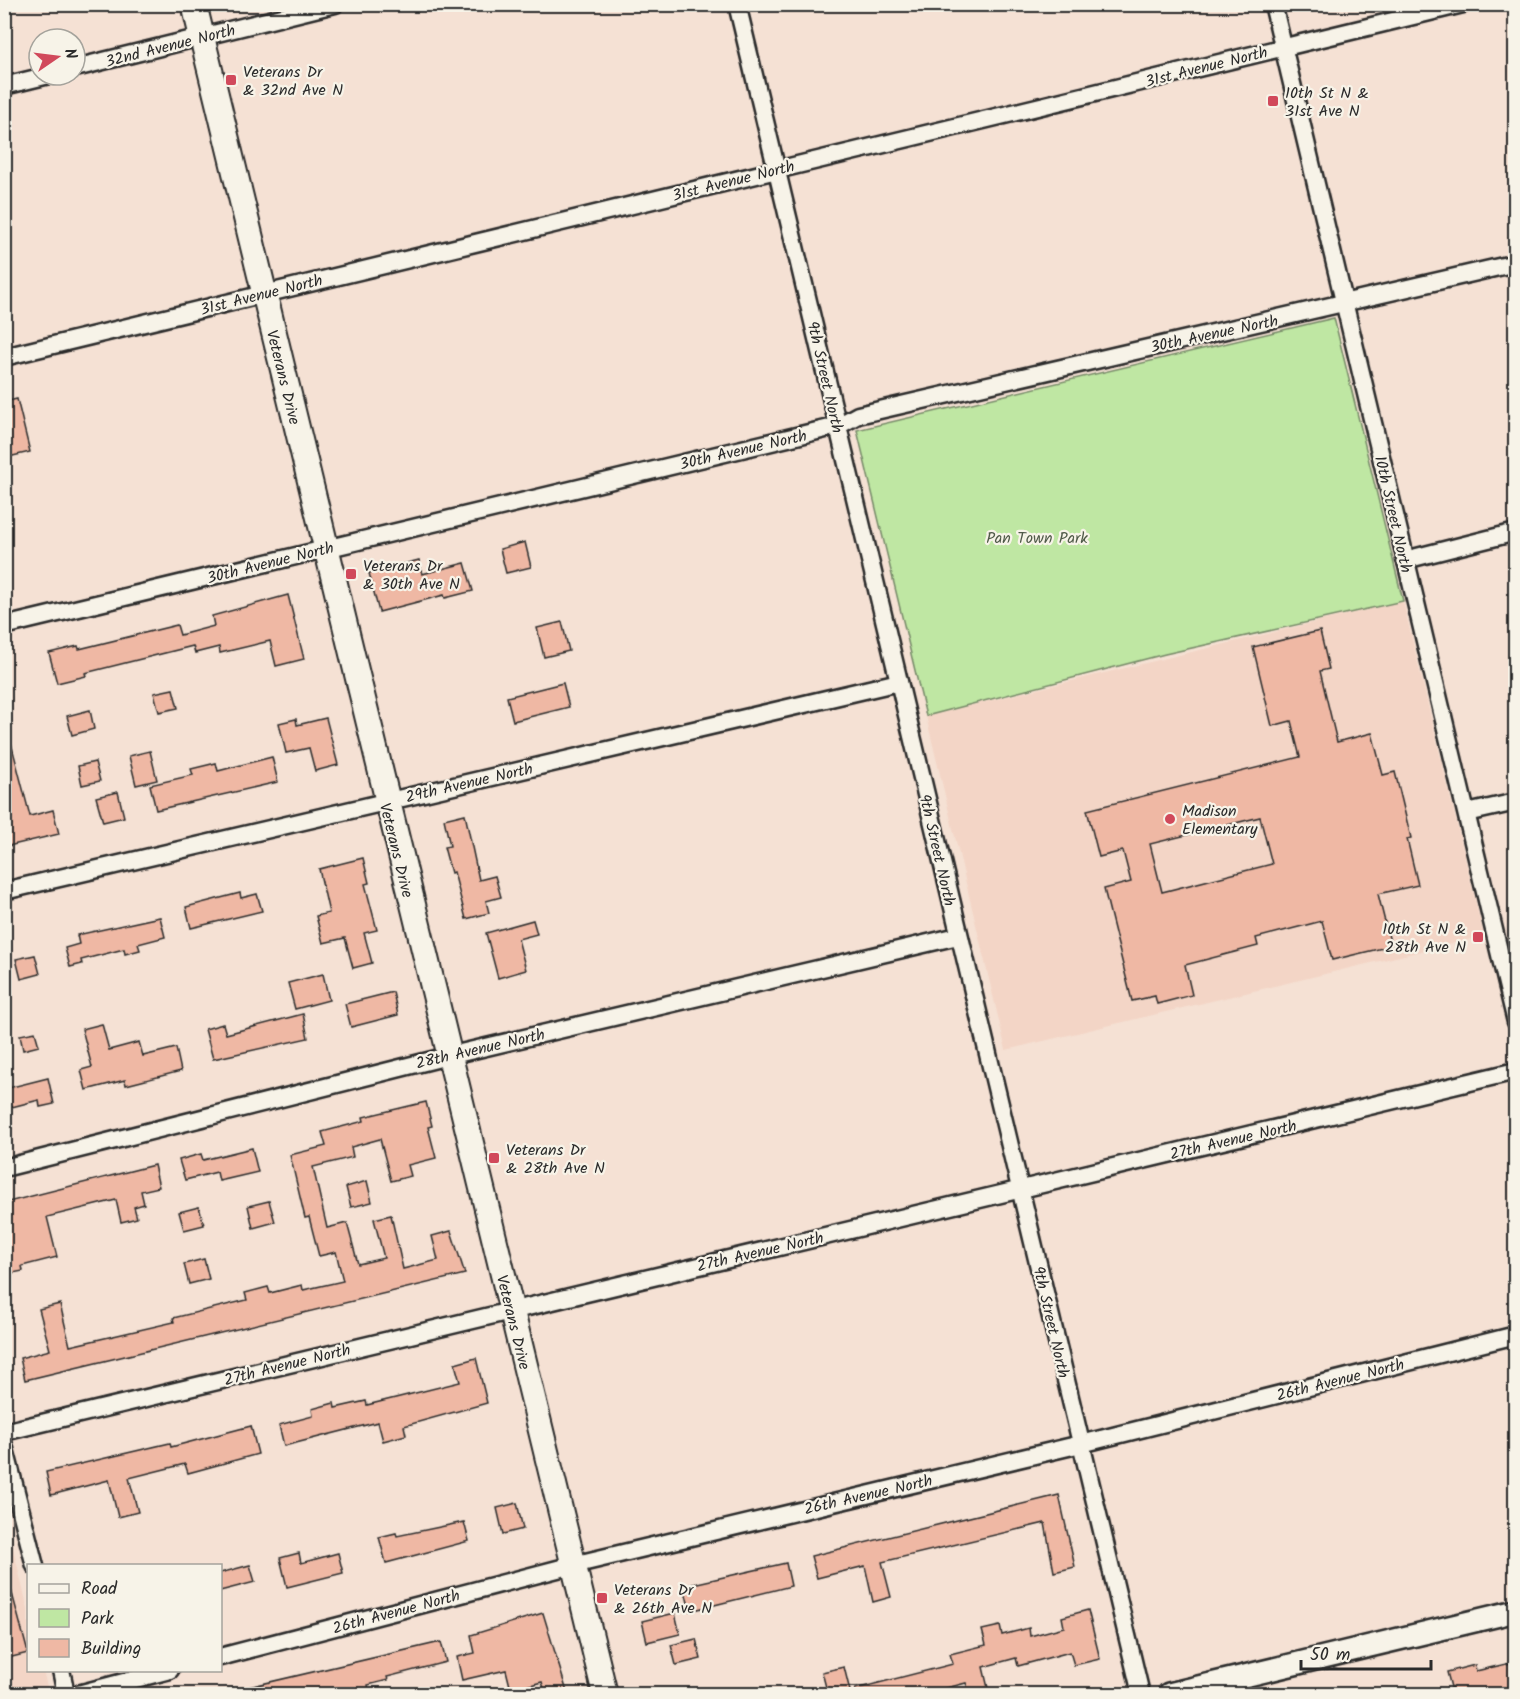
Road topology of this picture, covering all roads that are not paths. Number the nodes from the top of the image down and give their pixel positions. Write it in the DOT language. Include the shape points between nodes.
graph roads {
  1 [pos="194,4"];
  2 [pos="336,4"];
  3 [pos="737,4"];
  4 [pos="1273,4"];
  5 [pos="1463,4"];
  6 [pos="202,37"];
  7 [pos="1284,48"];
  8 [pos="87,66"];
  9 [pos="27,80"];
  10 [pos="4,86"];
  11 [pos="776,170"];
  12 [pos="1515,263"];
  13 [pos="263,293"];
  14 [pos="1345,304"];
  15 [pos="4,357"];
  16 [pos="838,426"];
  17 [pos="1515,532"];
  18 [pos="325,549"];
  19 [pos="1405,560"];
  20 [pos="4,626"];
  21 [pos="899,682"];
  22 [pos="386,802"];
  23 [pos="1515,802"];
  24 [pos="1467,813"];
  25 [pos="4,891"];
  26 [pos="958,936"];
  27 [pos="1515,1023"];
  28 [pos="448,1056"];
  29 [pos="1515,1071"];
  30 [pos="4,1168"];
  31 [pos="1020,1190"];
  32 [pos="511,1310"];
  33 [pos="1515,1335"];
  34 [pos="4,1432"];
  35 [pos="1081,1443"];
  36 [pos="4,1445"];
  37 [pos="34,1564"];
  38 [pos="573,1565"];
  39 [pos="1515,1611"];
  40 [pos="222,1656"];
  41 [pos="60,1672"];
  42 [pos="166,1672"];
  43 [pos="66,1695"];
  44 [pos="78,1695"];
  45 [pos="604,1695"];
  46 [pos="1141,1695"];
  47 [pos="1169,1695"];
  1 -- 6 [label="main road, Veterans Drive"];
  2 -- 6 [label="street, 32nd Avenue North"];
  3 -- 11 [label="street, 9th Street North"];
  4 -- 7 [label="street, 10th Street North"];
  5 -- 7 [label="street, 31st Avenue North"];
  6 -- 8 [label="street, 32nd Avenue North"];
  6 -- 13 [label="main road, Veterans Drive"];
  7 -- 11 [label="street, 31st Avenue North"];
  7 -- 14 [label="street, 10th Street North"];
  9 -- 10 [label="street"];
  11 -- 13 [label="street, 31st Avenue North"];
  11 -- 16 [label="street, 9th Street North"];
  12 -- 14 [label="street, 30th Avenue North"];
  13 -- 15 [label="street, 31st Avenue North"];
  13 -- 18 [label="main road, Veterans Drive"];
  14 -- 16 [label="street, 30th Avenue North" via="869,412"];
  14 -- 19 [label="street, 10th Street North"];
  16 -- 18 [label="street, 30th Avenue North"];
  16 -- 21 [label="street, 9th Street North"];
  17 -- 19 [label="street"];
  18 -- 20 [label="street, 30th Avenue North"];
  18 -- 22 [label="main road, Veterans Drive"];
  19 -- 24 [label="street, 10th Street North"];
  21 -- 22 [label="street, 29th Avenue North"];
  21 -- 26 [label="street, 9th Street North"];
  22 -- 25 [label="street, 29th Avenue North"];
  22 -- 28 [label="main road, Veterans Drive"];
  23 -- 24 [label="street"];
  24 -- 27 [label="street, 10th Street North"];
  26 -- 28 [label="street, 28th Avenue North"];
  26 -- 31 [label="street, 9th Street North"];
  28 -- 30 [label="street, 28th Avenue North"];
  28 -- 32 [label="main road, Veterans Drive"];
  29 -- 31 [label="street, 27th Avenue North"];
  31 -- 32 [label="street, 27th Avenue North"];
  31 -- 35 [label="street, 9th Street North"];
  32 -- 34 [label="street, 27th Avenue North"];
  32 -- 38 [label="main road, Veterans Drive"];
  33 -- 35 [label="street, 26th Avenue North"];
  35 -- 38 [label="street, 26th Avenue North"];
  35 -- 46 [label="street, 9th Street North"];
  36 -- 37 [label="street"];
  38 -- 40 [label="street, 26th Avenue North"];
  38 -- 45 [label="main road, Veterans Drive"];
  39 -- 47 [label="street"];
  41 -- 43 [label="street"];
  42 -- 44 [label="street"];
}
